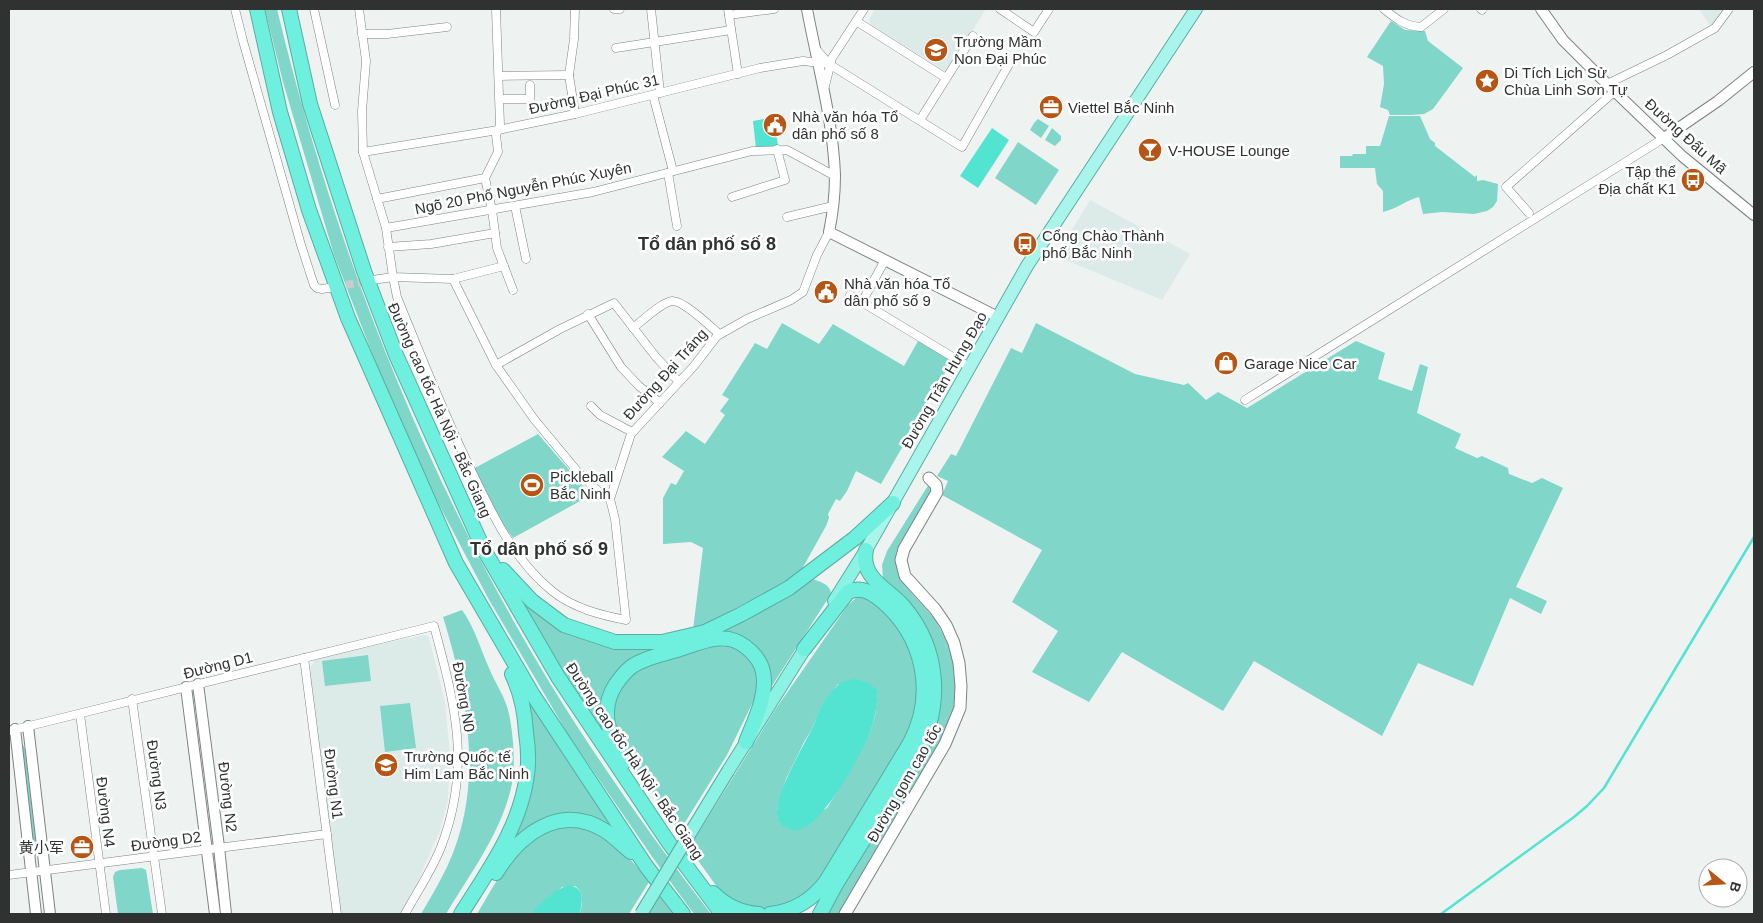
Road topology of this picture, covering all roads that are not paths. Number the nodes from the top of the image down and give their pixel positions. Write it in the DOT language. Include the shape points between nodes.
graph roads {
  1 [pos="235,9"];
  2 [pos="257,9"];
  3 [pos="289,9"];
  4 [pos="314,9"];
  5 [pos="359,9"];
  6 [pos="496,9"];
  7 [pos="575,9"];
  8 [pos="614,9"];
  9 [pos="620,9"];
  10 [pos="651,9"];
  11 [pos="774,9"];
  12 [pos="807,9"];
  13 [pos="864,9"];
  14 [pos="1000,9"];
  15 [pos="1049,9"];
  16 [pos="1196,9"];
  17 [pos="1384,9"];
  18 [pos="1444,9"];
  19 [pos="1541,9"];
  20 [pos="1729,9"];
  21 [pos="728,12"];
  22 [pos="856,21"];
  23 [pos="447,27"];
  24 [pos="732,30"];
  25 [pos="362,34"];
  26 [pos="973,36"];
  27 [pos="655,43"];
  28 [pos="814,46"];
  29 [pos="616,48"];
  30 [pos="1012,60"];
  31 [pos="818,62"];
  32 [pos="830,64"];
  33 [pos="1754,72"];
  34 [pos="738,74"];
  35 [pos="569,75"];
  36 [pos="499,76"];
  37 [pos="946,78"];
  38 [pos="1606,84"];
  39 [pos="530,85"];
  40 [pos="1615,91"];
  41 [pos="824,92"];
  42 [pos="657,94"];
  43 [pos="500,99"];
  44 [pos="335,105"];
  45 [pos="575,114"];
  46 [pos="920,120"];
  47 [pos="498,130"];
  48 [pos="1664,138"];
  49 [pos="777,149"];
  50 [pos="363,152"];
  51 [pos="670,172"];
  52 [pos="835,176"];
  53 [pos="485,178"];
  54 [pos="732,197"];
  55 [pos="377,199"];
  56 [pos="515,206"];
  57 [pos="833,206"];
  58 [pos="492,210"];
  59 [pos="1529,213"];
  60 [pos="1754,214"];
  61 [pos="787,217"];
  62 [pos="677,226"];
  63 [pos="386,228"];
  64 [pos="830,232"];
  65 [pos="495,233"];
  66 [pos="388,246"];
  67 [pos="526,259"];
  68 [pos="885,260"];
  69 [pos="504,266"];
  70 [pos="393,277"];
  71 [pos="453,279"];
  72 [pos="372,280"];
  73 [pos="334,287"];
  74 [pos="513,290"];
  75 [pos="850,296"];
  76 [pos="862,302"];
  77 [pos="588,314"];
  78 [pos="998,317"];
  79 [pos="634,328"];
  80 [pos="719,334"];
  81 [pos="496,365"];
  82 [pos="971,368"];
  83 [pos="679,382"];
  84 [pos="1245,400"];
  85 [pos="660,403"];
  86 [pos="591,406"];
  87 [pos="632,432"];
  88 [pos="929,478"];
  89 [pos="453,483"];
  90 [pos="610,499"];
  91 [pos="893,503"];
  92 [pos="434,514"];
  93 [pos="866,550"];
  94 [pos="434,626"];
  95 [pos="804,649"];
  96 [pos="304,658"];
  97 [pos="198,684"];
  98 [pos="186,687"];
  99 [pos="132,699"];
  100 [pos="80,714"];
  101 [pos="28,726"];
  102 [pos="12,730"];
  103 [pos="746,742"];
  104 [pos="209,765"];
  105 [pos="196,767"];
  106 [pos="655,823"];
  107 [pos="327,834"];
  108 [pos="669,843"];
  109 [pos="219,847"];
  110 [pos="207,849"];
  111 [pos="155,856"];
  112 [pos="99,864"];
  113 [pos="646,866"];
  114 [pos="44,871"];
  115 [pos="30,873"];
  116 [pos="9,875"];
  117 [pos="667,894"];
  118 [pos="36,914"];
  119 [pos="50,914"];
  120 [pos="106,914"];
  121 [pos="162,914"];
  122 [pos="215,914"];
  123 [pos="226,914"];
  124 [pos="337,914"];
  125 [pos="405,914"];
  126 [pos="461,914"];
  127 [pos="471,914"];
  128 [pos="641,914"];
  129 [pos="678,914"];
  130 [pos="682,914"];
  131 [pos="722,914"];
  132 [pos="758,914"];
  133 [pos="770,914"];
  134 [pos="820,914"];
  135 [pos="846,914"];
  1 -- 73 [label="street" via="314,285 322,289"];
  2 -- 92 [label="highway" via="280,112 313,219 348,318"];
  3 -- 89 [label="highway, Đường cao tốc Hà Nội - Bắc Giang" via="310,104 364,271 396,355"];
  4 -- 44 [label="street"];
  5 -- 25 [label="street"];
  6 -- 36 [label="street"];
  7 -- 35 [label="street"];
  8 -- 9 [label="street"];
  10 -- 27 [label="street"];
  11 -- 21 [label="street"];
  12 -- 28 [label="street"];
  13 -- 22 [label="street"];
  14 -- 15 [label="street" via="1034,32"];
  16 -- 78 [label="main road, Đường Trần Hưng Đạo" via="1027,266"];
  17 -- 18 [label="street" via="1398,21 1421,28"];
  19 -- 38 [label="street, Đường Đấu Mã" via="1563,40"];
  20 -- 38 [label="street" via="1715,28"];
  21 -- 24 [label="street"];
  22 -- 32 [label="street"];
  22 -- 37 [label="street"];
  23 -- 25 [label="street"];
  24 -- 27 [label="street"];
  24 -- 34 [label="street"];
  25 -- 50 [label="street" via="366,61"];
  26 -- 37 [label="street"];
  27 -- 29 [label="street"];
  27 -- 42 [label="street"];
  28 -- 31 [label="street"];
  28 -- 32 [label="street"];
  30 -- 46 [label="street" via="962,147"];
  31 -- 32 [label="street, Đường Đại Phúc 31"];
  31 -- 34 [label="street, Đường Đại Phúc 31" via="803,61"];
  31 -- 41 [label="street"];
  32 -- 41 [label="street"];
  32 -- 46 [label="street"];
  33 -- 48 [label="street"];
  34 -- 42 [label="street, Đường Đại Phúc 31"];
  35 -- 36 [label="street"];
  35 -- 45 [label="street"];
  36 -- 43 [label="street"];
  37 -- 46 [label="street"];
  38 -- 40 [label="street, Đường Đấu Mã"];
  39 -- 43 [label="street" via="530,98"];
  40 -- 48 [label="street, Đường Đấu Mã"];
  40 -- 59 [label="street" via="1506,187"];
  41 -- 52 [label="street"];
  42 -- 45 [label="street, Đường Đại Phúc 31"];
  42 -- 51 [label="street"];
  43 -- 47 [label="street"];
  45 -- 47 [label="street, Đường Đại Phúc 31"];
  47 -- 50 [label="street, Đường Đại Phúc 31"];
  47 -- 53 [label="street" via="498,152"];
  48 -- 60 [label="street, Đường Đấu Mã"];
  48 -- 84 [label="street"];
  49 -- 51 [label="street, Ngõ 20 Phố Nguyễn Phúc Xuyên" via="752,150"];
  49 -- 52 [label="street, Ngõ 20 Phố Nguyễn Phúc Xuyên" via="788,150"];
  49 -- 54 [label="street" via="785,180"];
  50 -- 55 [label="street"];
  51 -- 56 [label="street, Ngõ 20 Phố Nguyễn Phúc Xuyên" via="593,192"];
  51 -- 62 [label="street"];
  52 -- 57 [label="street"];
  53 -- 55 [label="street"];
  53 -- 58 [label="street"];
  55 -- 63 [label="street"];
  56 -- 58 [label="street, Ngõ 20 Phố Nguyễn Phúc Xuyên"];
  56 -- 67 [label="street"];
  57 -- 61 [label="street"];
  57 -- 64 [label="street"];
  58 -- 63 [label="street, Ngõ 20 Phố Nguyễn Phúc Xuyên"];
  58 -- 65 [label="street"];
  63 -- 66 [label="street"];
  64 -- 68 [label="street"];
  64 -- 80 [label="street, Đường Đại Tráng" via="803,292"];
  65 -- 66 [label="street" via="432,244"];
  65 -- 69 [label="street"];
  66 -- 70 [label="street"];
  68 -- 76 [label="street"];
  68 -- 78 [label="street"];
  69 -- 71 [label="street"];
  69 -- 74 [label="street"];
  70 -- 71 [label="street"];
  70 -- 72 [label="street"];
  70 -- 90 [label="street" via="397,297 458,444 504,536 538,578 565,600 598,615 626,620"];
  71 -- 81 [label="street"];
  75 -- 76 [label="street"];
  76 -- 82 [label="street"];
  77 -- 79 [label="street" via="614,303"];
  77 -- 81 [label="street"];
  77 -- 85 [label="street" via="620,367"];
  78 -- 82 [label="main road, Đường Trần Hưng Đạo"];
  79 -- 80 [label="street" via="671,301 686,307"];
  79 -- 83 [label="street"];
  80 -- 83 [label="street, Đường Đại Tráng"];
  81 -- 90 [label="street" via="534,419 578,472"];
  82 -- 91 [label="main road, Đường Trần Hưng Đạo"];
  83 -- 85 [label="street, Đường Đại Tráng"];
  85 -- 87 [label="street, Đường Đại Tráng"];
  86 -- 87 [label="street" via="600,415"];
  87 -- 90 [label="street, Đường Đại Tráng"];
  88 -- 135 [label="main road, Đường gom cao tốc" via="936,485 937,492 901,555 901,566 910,582 936,609 950,635 959,663 960,708 945,744"];
  89 -- 91 [label="highway" via="501,568 526,595 564,625 615,642 662,642 704,632 740,616 813,571"];
  89 -- 106 [label="highway, Đường cao tốc Hà Nội - Bắc Giang" via="483,548 558,677"];
  91 -- 93 [label="main road, Đường Trần Hưng Đạo"];
  92 -- 113 [label="highway" via="456,562 533,695"];
  92 -- 126 [label="highway" via="453,566 514,680 523,706 527,742 526,780 513,824"];
  93 -- 95 [label="highway, Đường Trần Hưng Đạo"];
  93 -- 134 [label="highway" via="866,563 872,578 910,614 927,648 934,674 933,711 916,754"];
  94 -- 96 [label="street, Đường D1"];
  94 -- 125 [label="street, Đường N0" via="454,702 459,757 457,786 441,848"];
  95 -- 103 [label="highway, Đường Trần Hưng Đạo"];
  95 -- 133 [label="highway" via="848,592 859,589 870,592 892,610 910,635 921,662 924,700 918,727 910,743 827,880 803,904 786,912"];
  96 -- 97 [label="street, Đường D1"];
  96 -- 107 [label="street, Đường N1"];
  97 -- 98 [label="street, Đường D1"];
  97 -- 104 [label="street, Đường N2"];
  98 -- 99 [label="street, Đường D1"];
  98 -- 105 [label="street, Đường N2"];
  99 -- 100 [label="street, Đường D1"];
  99 -- 111 [label="street, Đường N3"];
  100 -- 101 [label="street, Đường D1"];
  100 -- 112 [label="street, Đường N4"];
  101 -- 102 [label="street, Đường D1"];
  101 -- 114 [label="street"];
  102 -- 115 [label="street"];
  103 -- 106 [label="highway" via="759,708 764,678 756,658 740,644 718,638 632,666 610,694 607,724"];
  103 -- 128 [label="highway, Đường Trần Hưng Đạo, bridge"];
  104 -- 105 [label="street"];
  104 -- 109 [label="street, Đường N2"];
  105 -- 110 [label="street, Đường N2"];
  106 -- 108 [label="highway, Đường cao tốc Hà Nội - Bắc Giang"];
  107 -- 109 [label="street, Đường D2"];
  107 -- 124 [label="street, Đường N1"];
  108 -- 131 [label="highway, Đường cao tốc Hà Nội - Bắc Giang"];
  108 -- 132 [label="highway" via="719,898 742,911"];
  109 -- 110 [label="street, Đường D2"];
  109 -- 123 [label="street, Đường N2"];
  110 -- 111 [label="street, Đường D2"];
  110 -- 122 [label="street, Đường N2"];
  111 -- 112 [label="street, Đường D2"];
  111 -- 121 [label="street, Đường N3"];
  112 -- 114 [label="street, Đường D2"];
  112 -- 120 [label="street, Đường N4"];
  113 -- 117 [label="highway"];
  113 -- 127 [label="highway" via="616,838 596,826 568,820 547,824 513,848"];
  114 -- 115 [label="street, Đường D2"];
  114 -- 119 [label="street"];
  115 -- 116 [label="street, Đường D2"];
  115 -- 118 [label="street"];
  117 -- 129 [label="highway"];
  117 -- 130 [label="highway"];
}
